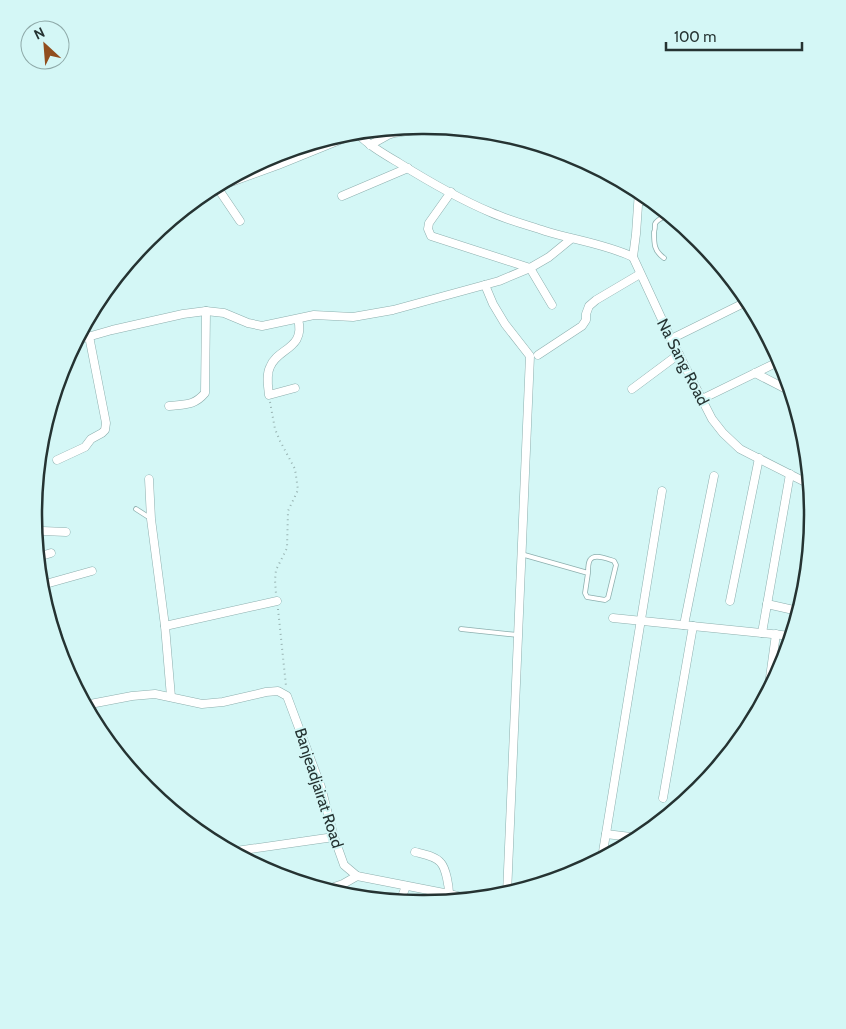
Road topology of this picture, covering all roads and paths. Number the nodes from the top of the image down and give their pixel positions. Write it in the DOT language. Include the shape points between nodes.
graph roads {
  1 [pos="386,136"];
  2 [pos="363,139"];
  3 [pos="370,145"];
  4 [pos="314,150"];
  5 [pos="408,168"];
  6 [pos="254,173"];
  7 [pos="451,192"];
  8 [pos="218,194"];
  9 [pos="342,196"];
  10 [pos="638,201"];
  11 [pos="661,218"];
  12 [pos="240,221"];
  13 [pos="571,239"];
  14 [pos="633,257"];
  15 [pos="664,258"];
  16 [pos="530,268"];
  17 [pos="640,274"];
  18 [pos="485,285"];
  19 [pos="552,305"];
  20 [pos="741,305"];
  21 [pos="206,312"];
  22 [pos="298,319"];
  23 [pos="89,336"];
  24 [pos="670,339"];
  25 [pos="679,354"];
  26 [pos="538,355"];
  27 [pos="773,364"];
  28 [pos="755,372"];
  29 [pos="781,386"];
  30 [pos="295,388"];
  31 [pos="632,389"];
  32 [pos="269,395"];
  33 [pos="702,399"];
  34 [pos="169,406"];
  35 [pos="759,458"];
  36 [pos="57,460"];
  37 [pos="790,474"];
  38 [pos="714,476"];
  39 [pos="149,479"];
  40 [pos="802,480"];
  41 [pos="662,491"];
  42 [pos="136,509"];
  43 [pos="152,519"];
  44 [pos="43,531"];
  45 [pos="66,532"];
  46 [pos="52,553"];
  47 [pos="521,554"];
  48 [pos="45,555"];
  49 [pos="92,571"];
  50 [pos="588,573"];
  51 [pos="48,580"];
  52 [pos="277,601"];
  53 [pos="730,601"];
  54 [pos="767,604"];
  55 [pos="792,610"];
  56 [pos="613,618"];
  57 [pos="641,621"];
  58 [pos="684,625"];
  59 [pos="165,626"];
  60 [pos="693,626"];
  61 [pos="462,629"];
  62 [pos="762,633"];
  63 [pos="776,634"];
  64 [pos="518,635"];
  65 [pos="784,635"];
  66 [pos="771,668"];
  67 [pos="287,696"];
  68 [pos="171,697"];
  69 [pos="92,704"];
  70 [pos="662,798"];
  71 [pos="606,834"];
  72 [pos="625,836"];
  73 [pos="334,838"];
  74 [pos="603,849"];
  75 [pos="244,850"];
  76 [pos="415,852"];
  77 [pos="357,876"];
  78 [pos="339,885"];
  79 [pos="507,885"];
  80 [pos="406,886"];
  81 [pos="403,894"];
  82 [pos="449,894"];
  1 -- 3 [label="street"];
  2 -- 3 [label="street"];
  3 -- 5 [label="street"];
  4 -- 6 [label="street"];
  5 -- 7 [label="street"];
  5 -- 9 [label="street"];
  7 -- 13 [label="street" via="490,212"];
  7 -- 16 [label="street" via="429,223 431,236"];
  8 -- 12 [label="street"];
  10 -- 14 [label="street, Na Sang Road"];
  11 -- 15 [label="lane" via="655,223 654,244 658,254"];
  13 -- 14 [label="street"];
  13 -- 16 [label="street"];
  14 -- 17 [label="street, Na Sang Road"];
  16 -- 18 [label="street"];
  16 -- 19 [label="street"];
  17 -- 24 [label="street, Na Sang Road"];
  17 -- 26 [label="street" via="588,306 582,326"];
  18 -- 22 [label="street" via="393,310 353,317 314,315"];
  18 -- 47 [label="street" via="505,324 530,356"];
  20 -- 24 [label="street"];
  21 -- 22 [label="street" via="224,313 262,326"];
  21 -- 23 [label="street" via="183,314"];
  21 -- 34 [label="street" via="205,393 194,403"];
  22 -- 32 [label="street" via="300,327 295,342 270,365"];
  23 -- 36 [label="street" via="106,428 85,447"];
  24 -- 25 [label="street, Na Sang Road"];
  25 -- 31 [label="street"];
  25 -- 33 [label="street, Na Sang Road"];
  27 -- 28 [label="street"];
  28 -- 29 [label="street"];
  28 -- 33 [label="street"];
  30 -- 32 [label="street"];
  32 -- 52 [label="path" via="280,441 295,469 298,490 288,511 287,548 276,570"];
  33 -- 35 [label="street, Na Sang Road" via="722,433 740,449"];
  35 -- 37 [label="street, Na Sang Road"];
  35 -- 53 [label="street"];
  37 -- 40 [label="street, Na Sang Road"];
  37 -- 54 [label="street"];
  38 -- 58 [label="street"];
  39 -- 43 [label="street"];
  41 -- 57 [label="street"];
  42 -- 43 [label="lane"];
  43 -- 59 [label="street"];
  44 -- 45 [label="street"];
  46 -- 48 [label="street"];
  47 -- 50 [label="lane"];
  47 -- 64 [label="street"];
  49 -- 51 [label="street"];
  50 -- 50 [label="lane" via="587,597 608,598 615,562 593,557"];
  52 -- 59 [label="street"];
  52 -- 67 [label="path"];
  54 -- 55 [label="street"];
  54 -- 62 [label="street"];
  56 -- 57 [label="street"];
  57 -- 58 [label="street"];
  57 -- 71 [label="street"];
  58 -- 60 [label="street"];
  59 -- 68 [label="street"];
  60 -- 62 [label="street"];
  60 -- 70 [label="street"];
  61 -- 64 [label="lane"];
  62 -- 63 [label="street"];
  63 -- 65 [label="street"];
  63 -- 66 [label="street"];
  64 -- 79 [label="street"];
  67 -- 68 [label="street" via="278,691 266,692 202,704"];
  67 -- 73 [label="street, Banjeadjairat Road" via="321,787"];
  68 -- 69 [label="street" via="154,694"];
  71 -- 72 [label="street"];
  71 -- 74 [label="street"];
  73 -- 75 [label="street"];
  73 -- 77 [label="street, Banjeadjairat Road" via="344,865"];
  76 -- 82 [label="street" via="442,863"];
  77 -- 78 [label="street"];
  77 -- 80 [label="street"];
  80 -- 81 [label="street"];
  80 -- 82 [label="street"];
}
